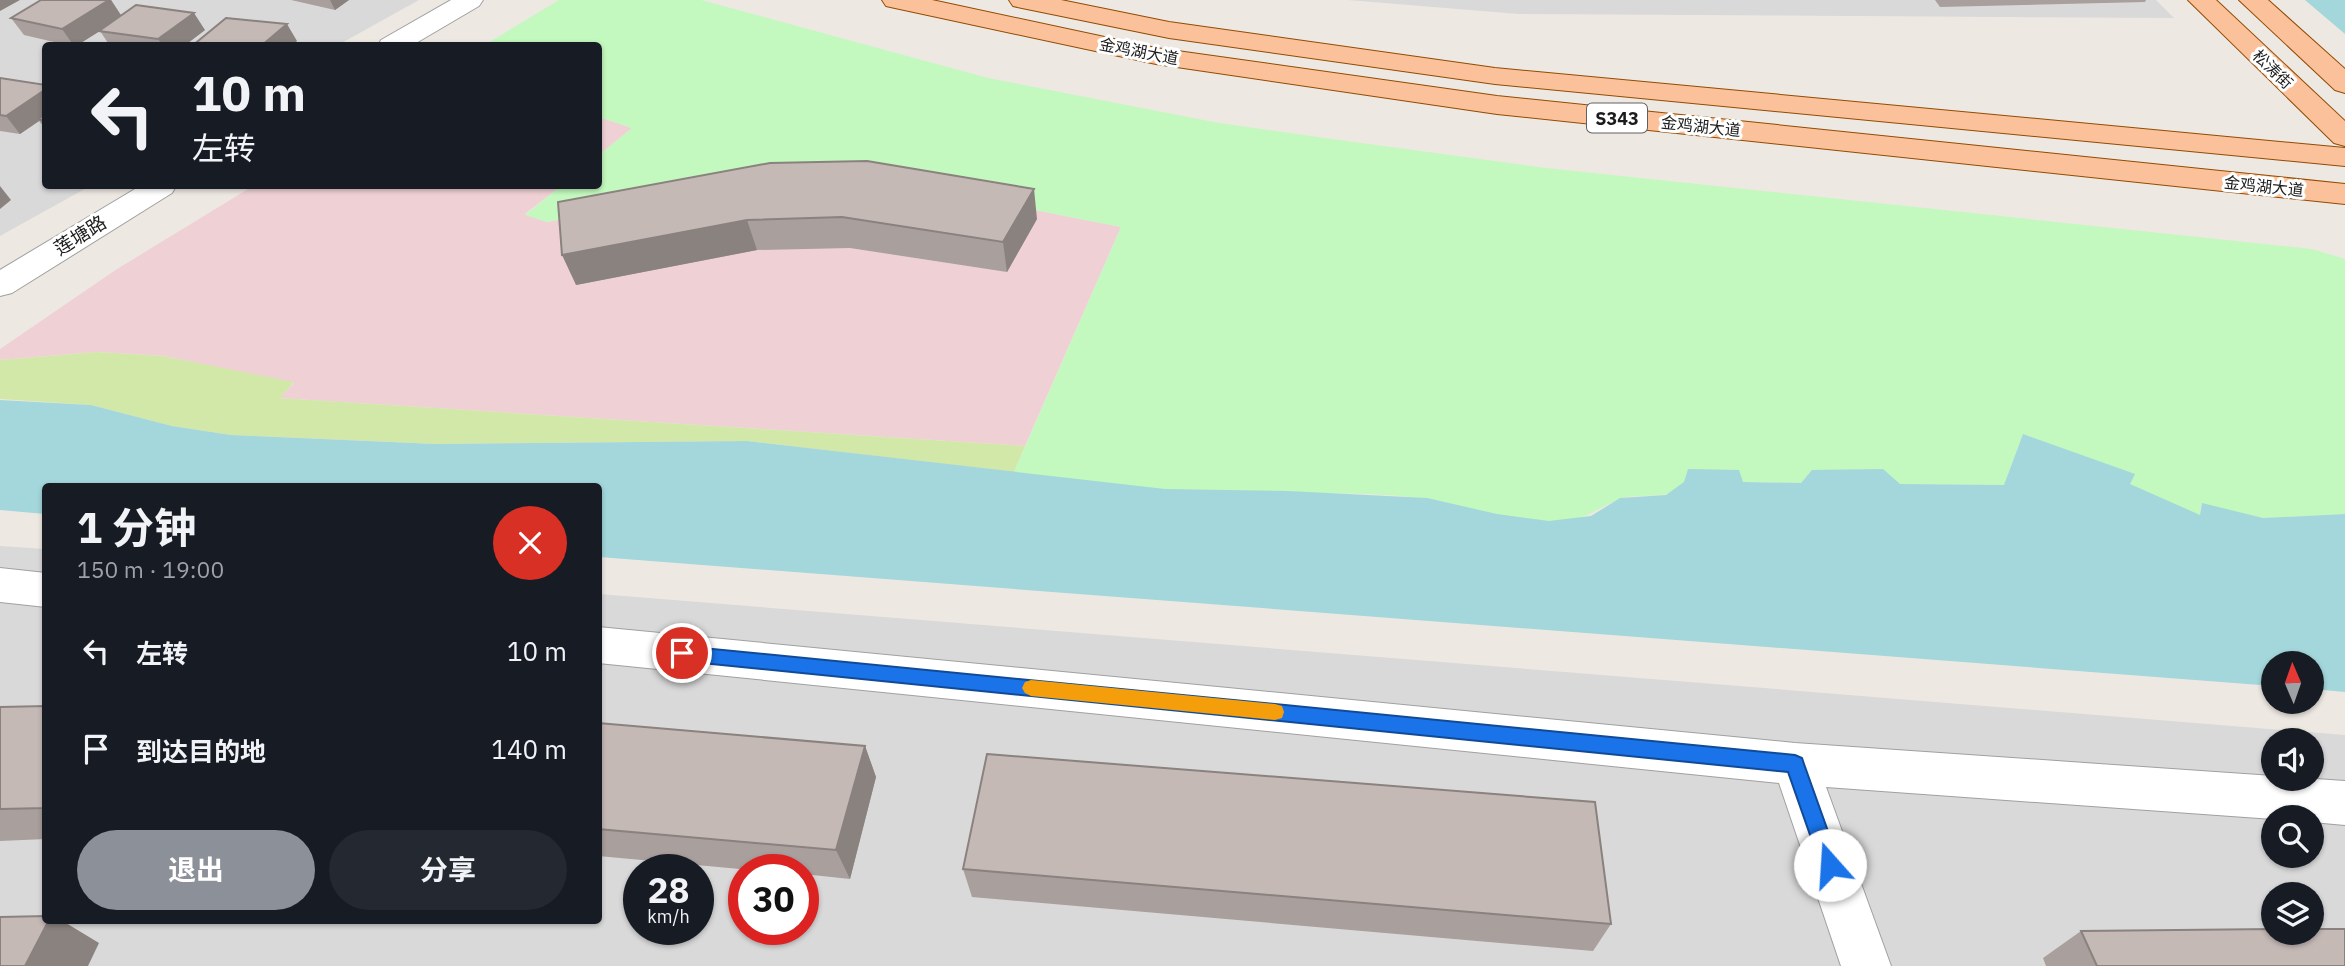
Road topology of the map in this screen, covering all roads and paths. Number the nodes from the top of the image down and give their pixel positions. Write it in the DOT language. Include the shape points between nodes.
graph roads {
  1 [pos="470,0"];
  2 [pos="895,0"];
  3 [pos="1022,0"];
  4 [pos="2202,0"];
  5 [pos="2252,0"];
  6 [pos="398,42"];
  7 [pos="2345,83"];
  8 [pos="2345,137"];
  9 [pos="2345,157"];
  10 [pos="156,189"];
  11 [pos="2345,194"];
  12 [pos="0,285"];
  13 [pos="0,585"];
  14 [pos="42,590"];
  15 [pos="602,645"];
  16 [pos="1795,764"];
  17 [pos="2345,803"];
  18 [pos="1866,966"];
  1 -- 6 [label="street"];
  2 -- 11 [label="main road, 金鸡湖大道 / S343" via="1156,56 1497,105"];
  3 -- 9 [label="main road, 金鸡湖大道 / S343" via="1169,30 1495,76"];
  4 -- 8 [label="main road, 松涛街"];
  5 -- 7 [label="main road, 松涛街"];
  10 -- 12 [label="street, 莲塘路"];
  13 -- 14 [label="street"];
  15 -- 16 [label="street"];
  16 -- 17 [label="street"];
  16 -- 18 [label="street"];
}
